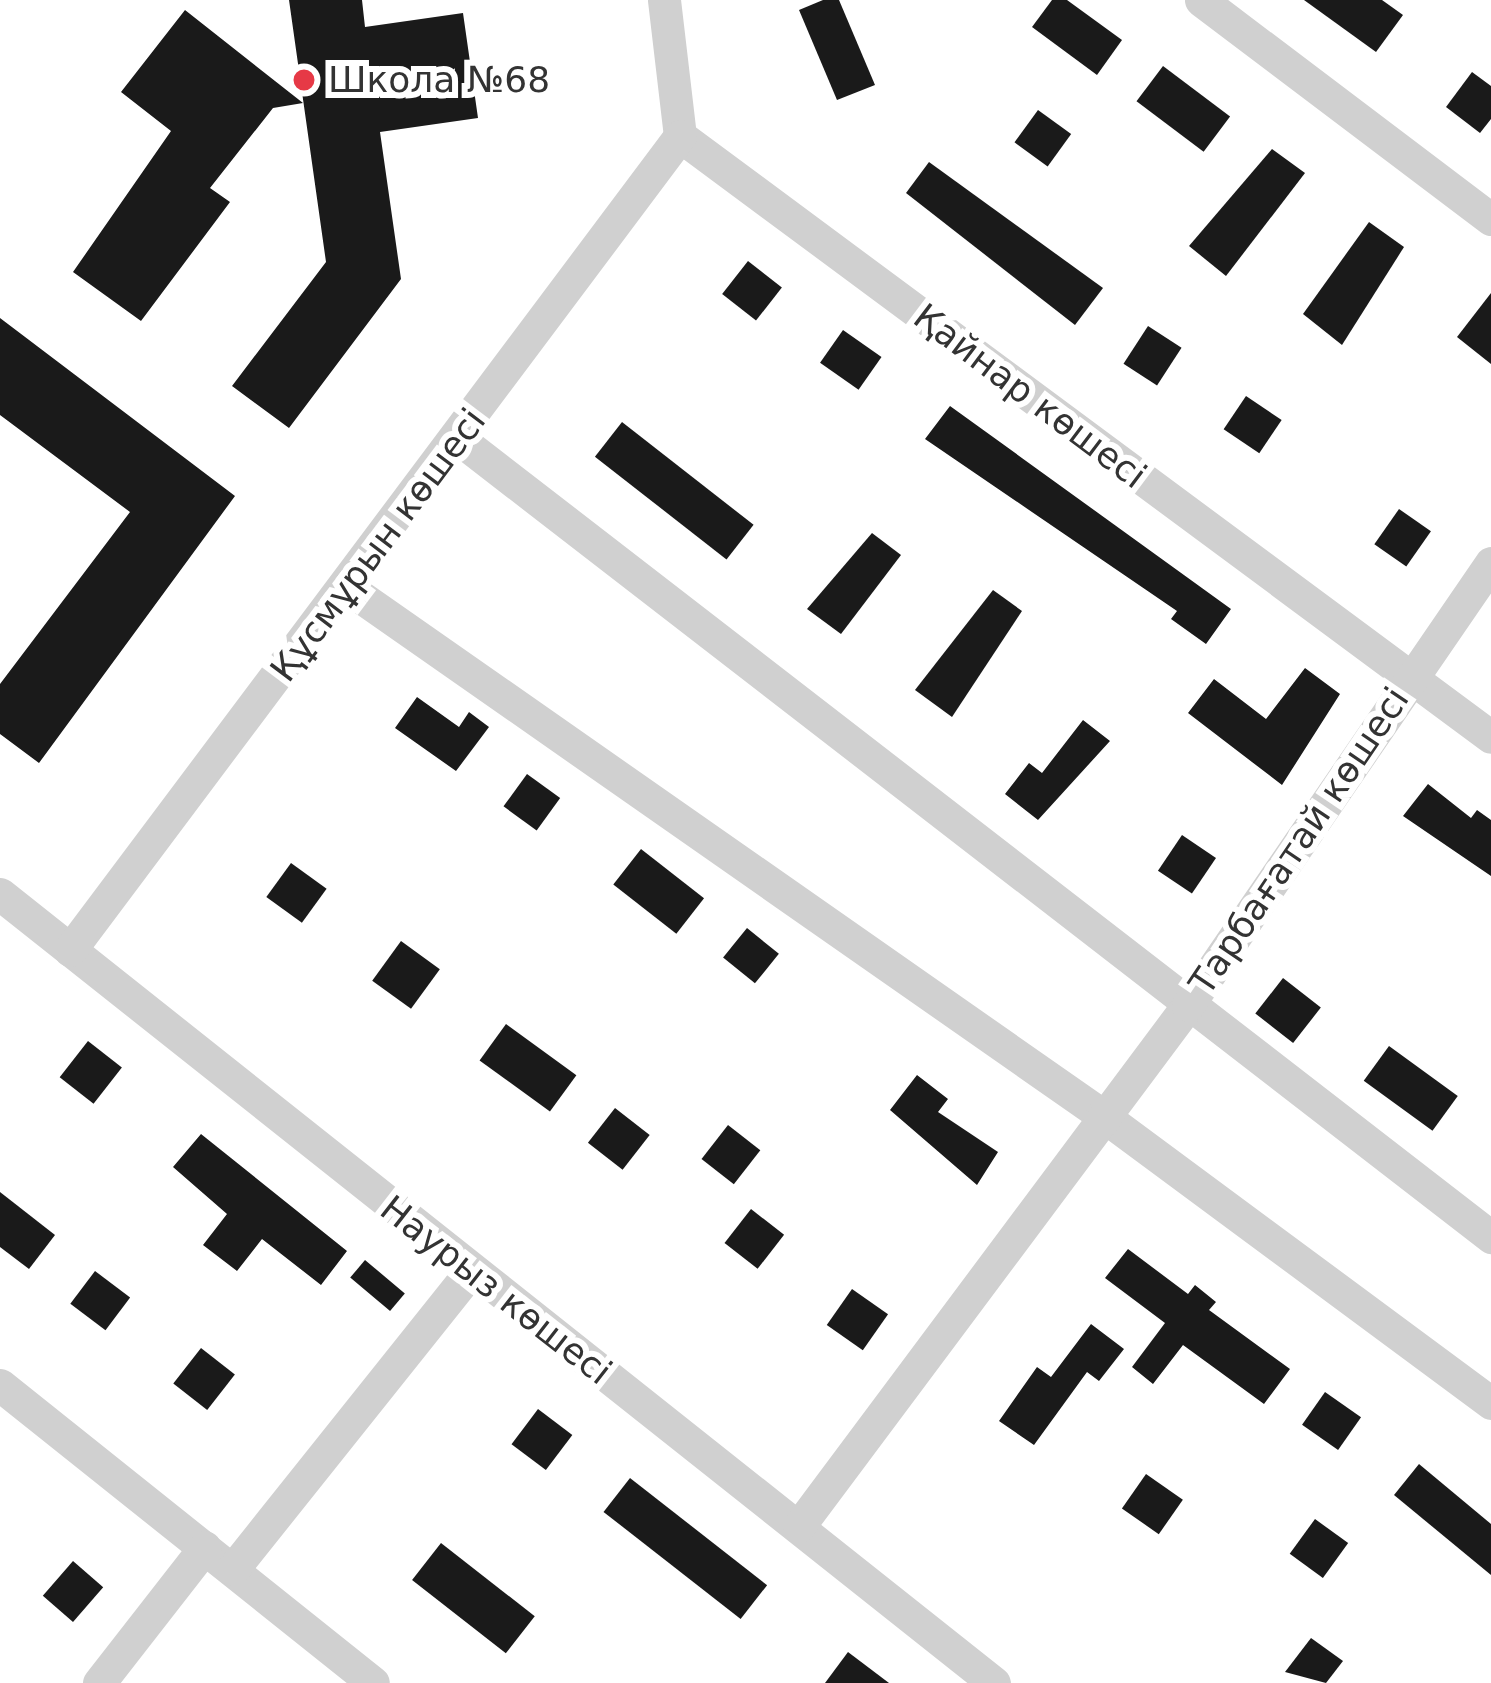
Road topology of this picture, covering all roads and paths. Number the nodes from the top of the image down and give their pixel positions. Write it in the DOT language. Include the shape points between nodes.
graph roads {
  1 [pos="664,0"];
  2 [pos="1202,0"];
  3 [pos="680,136"];
  4 [pos="1491,219"];
  5 [pos="459,439"];
  6 [pos="1491,563"];
  7 [pos="348,588"];
  8 [pos="1410,678"];
  9 [pos="1491,737"];
  10 [pos="0,894"];
  11 [pos="70,950"];
  12 [pos="1188,1005"];
  13 [pos="1102,1115"];
  14 [pos="1491,1238"];
  15 [pos="470,1272"];
  16 [pos="0,1385"];
  17 [pos="1491,1403"];
  18 [pos="799,1526"];
  19 [pos="205,1546"];
  20 [pos="233,1569"];
  21 [pos="99,1683"];
  22 [pos="373,1683"];
  23 [pos="994,1683"];
  1 -- 3 [label="street"];
  2 -- 4 [label="street"];
  3 -- 5 [label="street, Құсмұрын көшесі"];
  3 -- 8 [label="street, Қайнар көшесі"];
  5 -- 7 [label="street, Құсмұрын көшесі"];
  5 -- 12 [label="street"];
  6 -- 8 [label="street, Тарбағатай көшесі"];
  7 -- 11 [label="street, Құсмұрын көшесі"];
  7 -- 13 [label="street"];
  8 -- 9 [label="street, Қайнар көшесі"];
  8 -- 12 [label="street, Тарбағатай көшесі"];
  10 -- 11 [label="street, Наурыз көшесі"];
  11 -- 15 [label="street, Наурыз көшесі"];
  12 -- 13 [label="street, Тарбағатай көшесі"];
  12 -- 14 [label="street"];
  13 -- 17 [label="street"];
  13 -- 18 [label="street, Тарбағатай көшесі"];
  15 -- 18 [label="street, Наурыз көшесі"];
  15 -- 20 [label="street"];
  16 -- 19 [label="street"];
  18 -- 23 [label="street, Наурыз көшесі"];
  19 -- 20 [label="street"];
  19 -- 21 [label="street"];
  20 -- 22 [label="street"];
}
